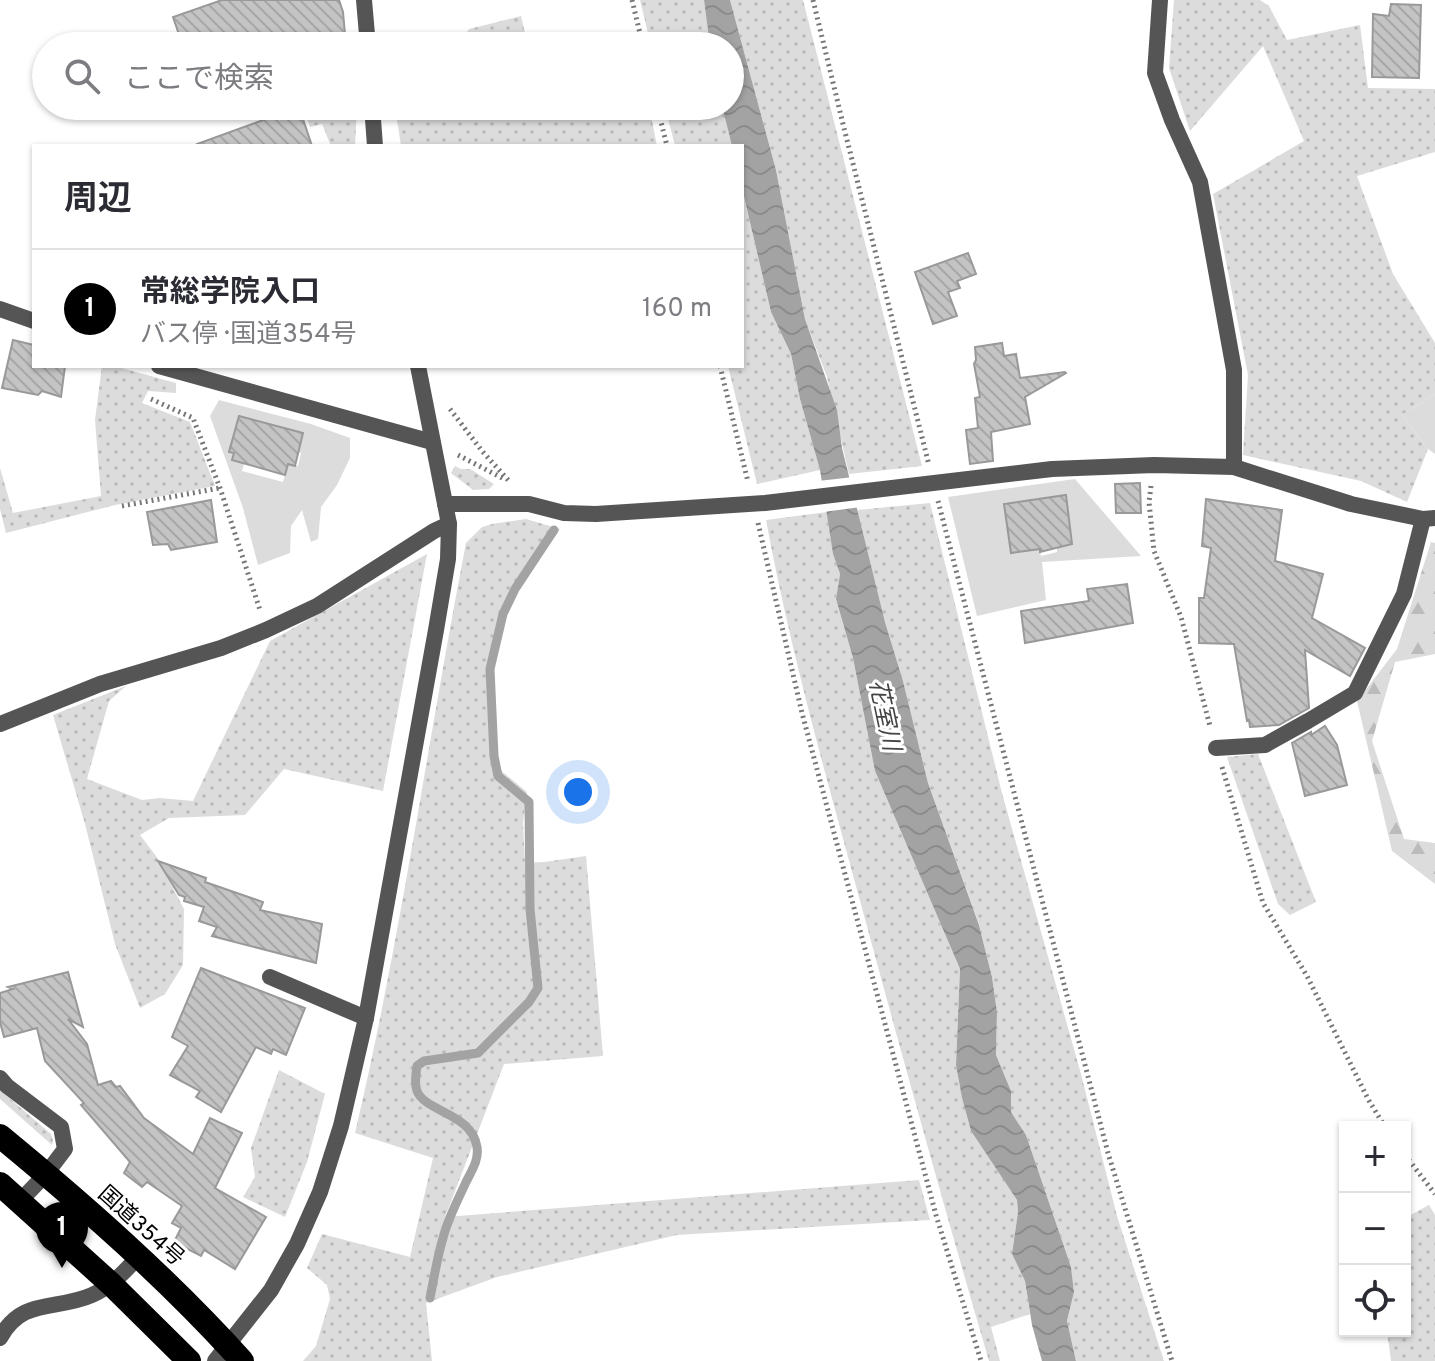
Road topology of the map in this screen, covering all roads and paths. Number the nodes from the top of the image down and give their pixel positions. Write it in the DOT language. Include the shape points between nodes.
graph roads {
  1 [pos="364,0"];
  2 [pos="632,0"];
  3 [pos="813,0"];
  4 [pos="1160,0"];
  5 [pos="367,32"];
  6 [pos="640,32"];
  7 [pos="373,120"];
  8 [pos="660,120"];
  9 [pos="375,144"];
  10 [pos="666,144"];
  11 [pos="0,309"];
  12 [pos="32,320"];
  13 [pos="168,368"];
  14 [pos="721,368"];
  15 [pos="419,370"];
  16 [pos="151,399"];
  17 [pos="432,442"];
  18 [pos="1154,465"];
  19 [pos="1234,467"];
  20 [pos="925,485"];
  21 [pos="220,488"];
  22 [pos="759,503"];
  23 [pos="445,504"];
  24 [pos="122,506"];
  25 [pos="1429,519"];
  26 [pos="449,524"];
  27 [pos="266,630"];
  28 [pos="0,724"];
  29 [pos="1216,748"];
  30 [pos="270,977"];
  31 [pos="366,1018"];
  32 [pos="0,1078"];
  33 [pos="1381,1121"];
  34 [pos="0,1136"];
  35 [pos="1411,1163"];
  36 [pos="46,1174"];
  37 [pos="0,1184"];
  38 [pos="1435,1194"];
  39 [pos="20,1201"];
  40 [pos="139,1256"];
  41 [pos="111,1284"];
  42 [pos="0,1338"];
  43 [pos="228,1356"];
  44 [pos="189,1361"];
  45 [pos="981,1361"];
  46 [pos="1172,1361"];
  1 -- 5 [label="street"];
  2 -- 6 [label="path"];
  3 -- 20 [label="path"];
  4 -- 19 [label="street" via="1155,73 1200,182 1234,370"];
  7 -- 9 [label="street"];
  8 -- 10 [label="path"];
  11 -- 12 [label="street"];
  13 -- 17 [label="street"];
  14 -- 22 [label="path"];
  15 -- 17 [label="street"];
  15 -- 17 [label="path" via="513,485"];
  16 -- 21 [label="path" via="193,418"];
  17 -- 23 [label="street"];
  18 -- 19 [label="street"];
  18 -- 20 [label="street" via="1052,469"];
  18 -- 29 [label="path" via="1149,502 1154,551 1181,617"];
  19 -- 25 [label="street" via="1351,504"];
  20 -- 22 [label="street"];
  20 -- 46 [label="path" via="1108,1153"];
  21 -- 24 [label="path"];
  21 -- 27 [label="path"];
  22 -- 23 [label="street" via="596,514 529,504"];
  22 -- 45 [label="path" via="806,728 936,1215"];
  23 -- 26 [label="street"];
  25 -- 29 [label="street" via="1404,594 1355,693 1265,745"];
  26 -- 27 [label="street" via="317,606"];
  26 -- 31 [label="street" via="439,616"];
  27 -- 28 [label="street" via="100,684"];
  29 -- 33 [label="path" via="1263,903"];
  30 -- 31 [label="street"];
  31 -- 43 [label="street" via="320,1192 297,1244"];
  32 -- 36 [label="street" via="61,1127 65,1149"];
  34 -- 36 [label="highway, 国道354号"];
  35 -- 38 [label="path"];
  36 -- 39 [label="street"];
  36 -- 40 [label="highway, 国道354号"];
  37 -- 39 [label="highway"];
  39 -- 41 [label="highway"];
  40 -- 41 [label="street"];
  40 -- 43 [label="highway, 国道354号"];
  41 -- 42 [label="street" via="74,1302 22,1312"];
  41 -- 44 [label="highway"];
}
